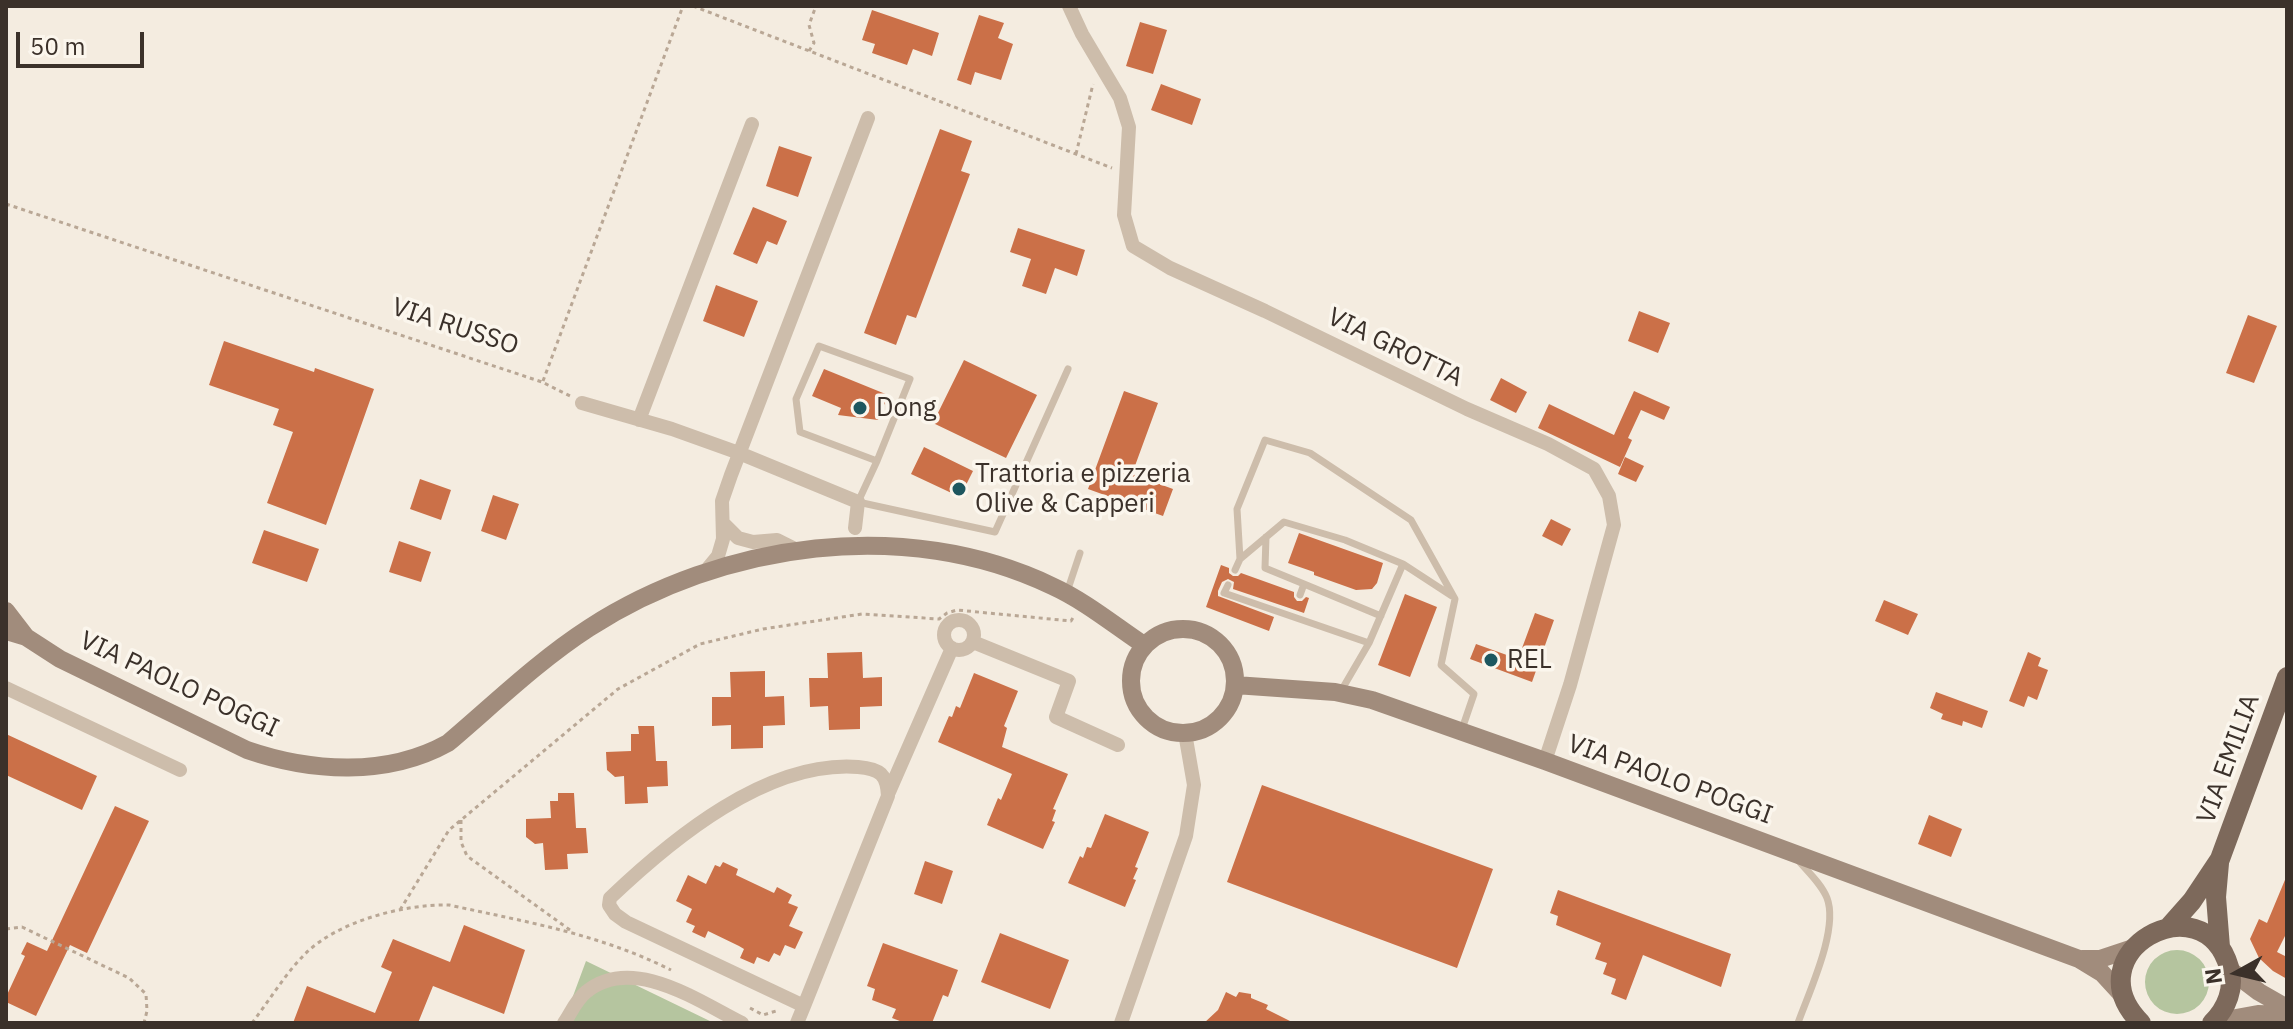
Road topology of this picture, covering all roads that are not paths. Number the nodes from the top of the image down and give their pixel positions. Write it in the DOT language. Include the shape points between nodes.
graph roads {
  1 [pos="1069,6"];
  2 [pos="868,118"];
  3 [pos="752,124"];
  4 [pos="1068,369"];
  5 [pos="582,403"];
  6 [pos="639,420"];
  7 [pos="739,453"];
  8 [pos="877,461"];
  9 [pos="858,502"];
  10 [pos="723,523"];
  11 [pos="855,528"];
  12 [pos="1266,537"];
  13 [pos="799,551"];
  14 [pos="1080,553"];
  15 [pos="1240,559"];
  16 [pos="1403,564"];
  17 [pos="1235,570"];
  18 [pos="704,573"];
  19 [pos="1304,584"];
  20 [pos="1228,585"];
  21 [pos="1300,595"];
  22 [pos="1454,597"];
  23 [pos="1075,599"];
  24 [pos="6,611"];
  25 [pos="1381,616"];
  26 [pos="6,631"];
  27 [pos="26,637"];
  28 [pos="973,642"];
  29 [pos="1369,643"];
  30 [pos="1144,645"];
  31 [pos="952,648"];
  32 [pos="2287,677"];
  33 [pos="1235,685"];
  34 [pos="6,688"];
  35 [pos="1340,693"];
  36 [pos="1462,731"];
  37 [pos="1185,733"];
  38 [pos="1118,745"];
  39 [pos="1545,761"];
  40 [pos="180,770"];
  41 [pos="888,796"];
  42 [pos="1790,852"];
  43 [pos="2220,859"];
  44 [pos="2169,927"];
  45 [pos="2220,947"];
  46 [pos="2133,948"];
  47 [pos="2079,959"];
  48 [pos="2230,970"];
  49 [pos="2124,997"];
  50 [pos="2287,1008"];
  51 [pos="2287,1015"];
  52 [pos="800,1016"];
  53 [pos="2213,1022"];
  54 [pos="564,1023"];
  55 [pos="742,1023"];
  56 [pos="1121,1023"];
  57 [pos="1798,1023"];
  58 [pos="2140,1023"];
  1 -- 39 [label="street, VIA GROTTA" via="1120,98 1129,127 1124,215 1133,246 1594,469 1609,496 1614,525"];
  2 -- 7 [label="street"];
  3 -- 6 [label="street"];
  4 -- 9 [label="lane" via="995,532"];
  5 -- 6 [label="street"];
  6 -- 7 [label="street"];
  7 -- 9 [label="street"];
  7 -- 10 [label="street" via="722,501"];
  8 -- 8 [label="lane" via="910,379 819,346 796,399 800,432"];
  8 -- 9 [label="lane"];
  9 -- 11 [label="street"];
  10 -- 13 [label="street" via="738,538 777,540"];
  10 -- 18 [label="street" via="718,556"];
  12 -- 15 [label="lane"];
  12 -- 16 [label="lane" via="1284,522"];
  12 -- 19 [label="lane" via="1265,568"];
  13 -- 18 [label="main road, VIA PAOLO POGGI"];
  13 -- 23 [label="main road, VIA PAOLO POGGI" via="868,546 951,553 1021,573"];
  14 -- 23 [label="lane"];
  15 -- 17 [label="lane"];
  15 -- 22 [label="lane" via="1237,509 1265,440 1310,453 1411,520"];
  16 -- 22 [label="lane"];
  16 -- 25 [label="lane"];
  18 -- 27 [label="main road, VIA PAOLO POGGI" via="660,589 590,628 448,743 415,759 388,764 301,765 247,750 60,659"];
  19 -- 21 [label="lane"];
  19 -- 25 [label="lane"];
  20 -- 29 [label="lane" via="1224,593"];
  22 -- 36 [label="lane" via="1441,665 1474,694"];
  23 -- 30 [label="main road, VIA PAOLO POGGI"];
  24 -- 27 [label="main road"];
  25 -- 29 [label="lane"];
  26 -- 27 [label="main road"];
  28 -- 31 [label="street" via="964,649"];
  28 -- 31 [label="street" via="971,625 957,620 945,633"];
  28 -- 38 [label="street" via="1069,681 1056,717"];
  29 -- 35 [label="lane"];
  30 -- 33 [label="main road" via="1175,629 1209,635 1226,651"];
  30 -- 37 [label="main road" via="1130,677 1132,695 1152,723"];
  31 -- 41 [label="street"];
  32 -- 43 [label="main road, VIA EMILIA"];
  33 -- 35 [label="main road, VIA PAOLO POGGI"];
  33 -- 37 [label="main road" via="1219,718"];
  34 -- 40 [label="street"];
  35 -- 36 [label="main road, VIA PAOLO POGGI"];
  36 -- 39 [label="main road, VIA PAOLO POGGI"];
  37 -- 56 [label="street" via="1194,785 1186,836"];
  39 -- 42 [label="main road, VIA PAOLO POGGI"];
  41 -- 52 [label="street"];
  41 -- 52 [label="street" via="881,773 865,768 798,774 711,815 610,898 609,905 626,922"];
  42 -- 47 [label="main road, VIA PAOLO POGGI"];
  42 -- 57 [label="lane" via="1823,890 1830,917 1827,941"];
  43 -- 44 [label="main road, VIA EMILIA"];
  43 -- 45 [label="main road, VIA EMILIA"];
  44 -- 45 [label="main road" via="2197,930"];
  44 -- 46 [label="main road"];
  45 -- 48 [label="main road, VIA EMILIA"];
  46 -- 47 [label="main road, VIA PAOLO POGGI" via="2100,959"];
  46 -- 49 [label="main road" via="2123,972"];
  47 -- 49 [label="main road, VIA PAOLO POGGI" via="2102,973"];
  48 -- 50 [label="main road"];
  48 -- 53 [label="main road" via="2229,996"];
  49 -- 58 [label="main road"];
  51 -- 53 [label="main road"];
  54 -- 55 [label="street" via="585,993 626,977 651,980"];
}
